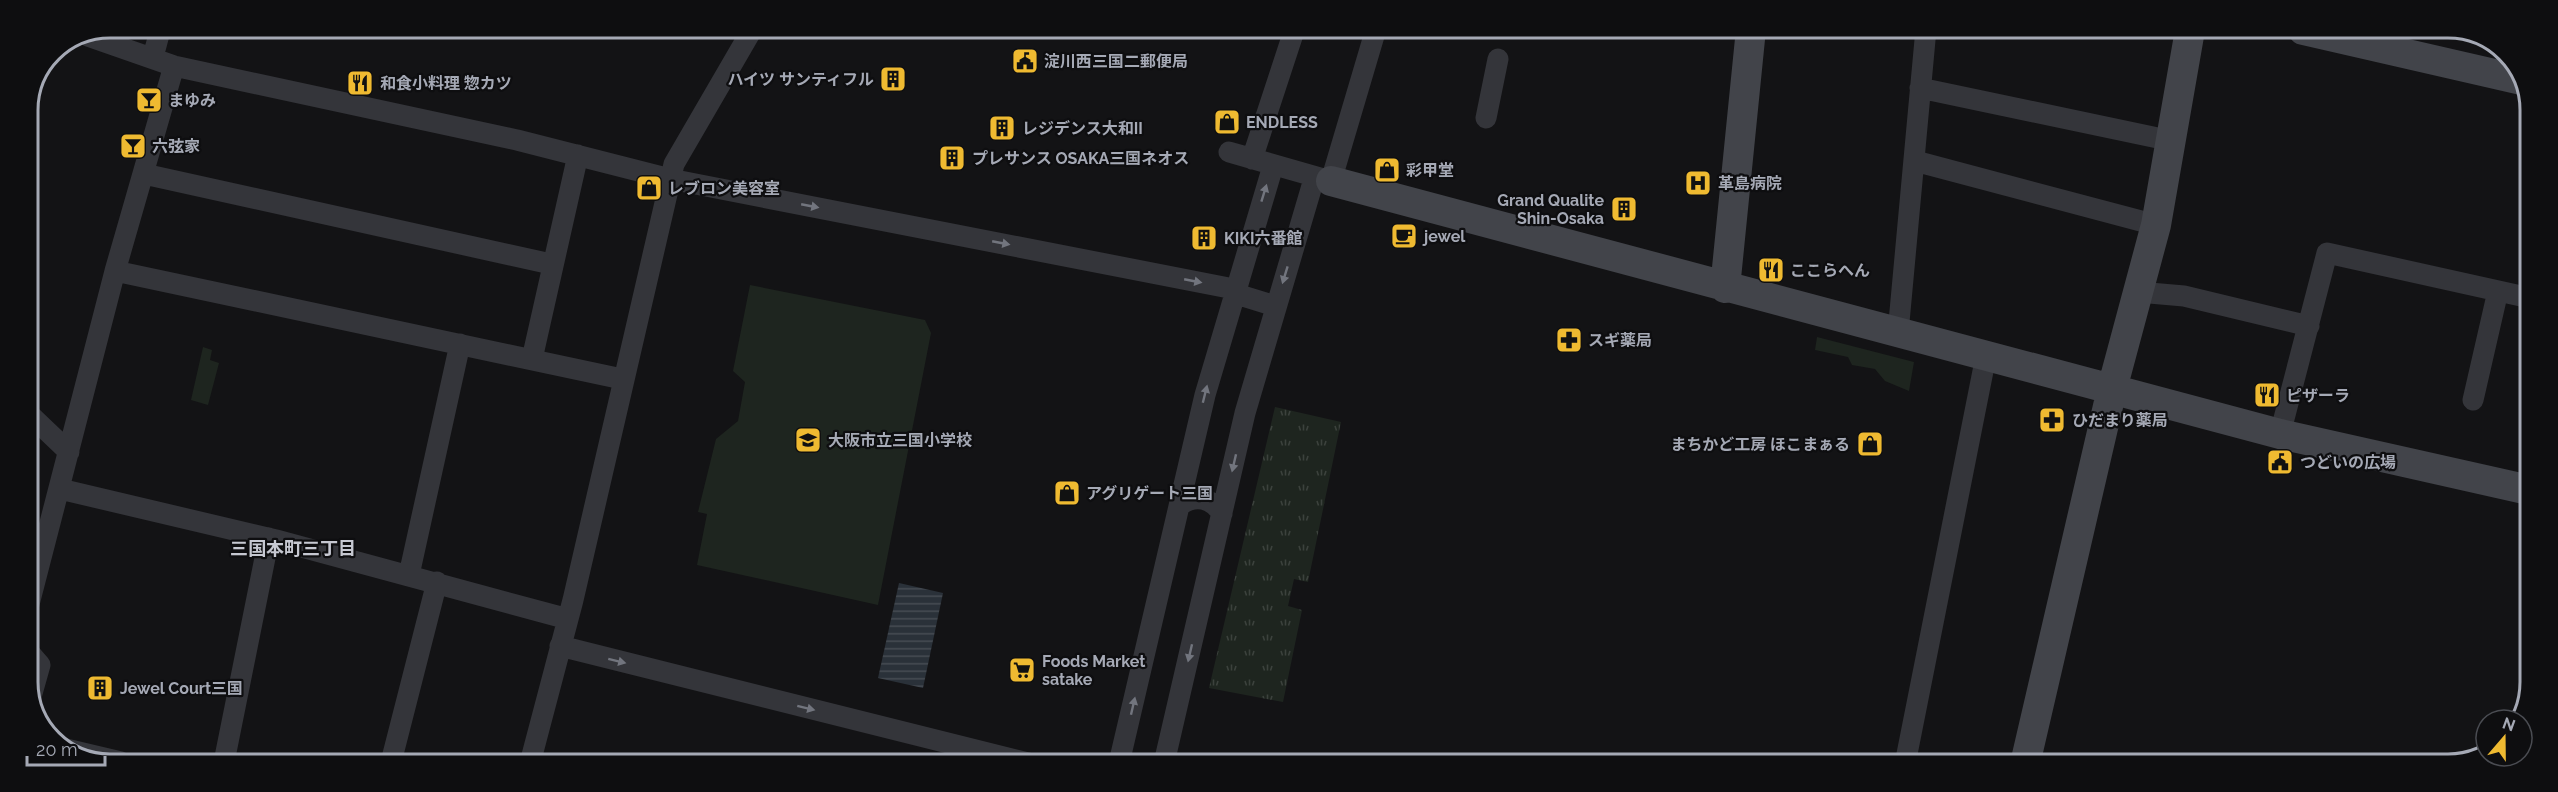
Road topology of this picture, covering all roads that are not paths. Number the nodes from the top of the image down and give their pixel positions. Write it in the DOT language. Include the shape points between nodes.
graph roads {
  1 [pos="158,38"];
  2 [pos="747,38"];
  3 [pos="1291,38"];
  4 [pos="1373,38"];
  5 [pos="1750,38"];
  6 [pos="1925,38"];
  7 [pos="2189,38"];
  8 [pos="2338,38"];
  9 [pos="97,39"];
  10 [pos="153,57"];
  11 [pos="1498,59"];
  12 [pos="174,66"];
  13 [pos="2513,78"];
  14 [pos="1920,88"];
  15 [pos="1486,118"];
  16 [pos="2172,141"];
  17 [pos="1229,152"];
  18 [pos="578,155"];
  19 [pos="1252,159"];
  20 [pos="1915,161"];
  21 [pos="1273,166"];
  22 [pos="144,174"];
  23 [pos="670,179"];
  24 [pos="1322,180"];
  25 [pos="2156,225"];
  26 [pos="551,264"];
  27 [pos="116,271"];
  28 [pos="1725,288"];
  29 [pos="1234,291"];
  30 [pos="2498,291"];
  31 [pos="2138,292"];
  32 [pos="2520,296"];
  33 [pos="1275,306"];
  34 [pos="2309,326"];
  35 [pos="1898,333"];
  36 [pos="460,344"];
  37 [pos="1986,356"];
  38 [pos="531,359"];
  39 [pos="622,379"];
  40 [pos="2112,389"];
  41 [pos="2473,400"];
  42 [pos="38,422"];
  43 [pos="2280,434"];
  44 [pos="69,452"];
  45 [pos="2520,488"];
  46 [pos="60,489"];
  47 [pos="1180,505"];
  48 [pos="1222,514"];
  49 [pos="269,538"];
  50 [pos="38,553"];
  51 [pos="409,574"];
  52 [pos="437,582"];
  53 [pos="567,619"];
  54 [pos="560,646"];
  55 [pos="226,754"];
  56 [pos="393,754"];
  57 [pos="532,754"];
  58 [pos="992,754"];
  59 [pos="1121,754"];
  60 [pos="1166,754"];
  61 [pos="1907,754"];
  62 [pos="2028,754"];
  1 -- 10 [label="street"];
  2 -- 23 [label="street" via="674,164"];
  3 -- 19 [label="street"];
  4 -- 24 [label="street"];
  5 -- 28 [label="street"];
  6 -- 14 [label="street"];
  7 -- 16 [label="street"];
  8 -- 13 [label="street"];
  9 -- 10 [label="street"];
  10 -- 12 [label="street"];
  11 -- 15 [label="street"];
  12 -- 18 [label="street"];
  12 -- 22 [label="street"];
  14 -- 16 [label="street"];
  14 -- 20 [label="street"];
  16 -- 25 [label="street"];
  17 -- 19 [label="street"];
  18 -- 23 [label="street"];
  18 -- 26 [label="street"];
  19 -- 21 [label="street"];
  20 -- 25 [label="street"];
  20 -- 35 [label="street"];
  21 -- 24 [label="street"];
  29 -- 21 [label="street, one-way"];
  22 -- 26 [label="street"];
  22 -- 27 [label="street"];
  23 -- 29 [label="street, one-way"];
  23 -- 39 [label="street"];
  24 -- 28 [label="street"];
  24 -- 33 [label="street, one-way"];
  25 -- 31 [label="street"];
  26 -- 38 [label="street"];
  27 -- 36 [label="street"];
  27 -- 44 [label="street"];
  28 -- 35 [label="street"];
  29 -- 33 [label="street"];
  47 -- 29 [label="street, one-way"];
  30 -- 32 [label="street"];
  30 -- 34 [label="street" via="2327,253"];
  30 -- 41 [label="street"];
  31 -- 34 [label="street" via="2184,296"];
  31 -- 40 [label="street"];
  33 -- 48 [label="street, one-way"];
  34 -- 43 [label="street"];
  35 -- 37 [label="street"];
  36 -- 38 [label="street"];
  36 -- 51 [label="street"];
  37 -- 40 [label="street"];
  37 -- 61 [label="street"];
  38 -- 39 [label="street"];
  39 -- 53 [label="street"];
  40 -- 43 [label="street"];
  40 -- 62 [label="street"];
  42 -- 44 [label="street"];
  43 -- 45 [label="street"];
  44 -- 46 [label="street"];
  46 -- 49 [label="street"];
  46 -- 50 [label="street"];
  47 -- 48 [label="street" via="1195,498 1212,501"];
  59 -- 47 [label="street, one-way"];
  48 -- 60 [label="street, one-way"];
  49 -- 51 [label="street"];
  49 -- 55 [label="street"];
  51 -- 52 [label="street"];
  52 -- 53 [label="street"];
  52 -- 56 [label="street"];
  53 -- 54 [label="street"];
  54 -- 57 [label="street"];
  54 -- 58 [label="street, one-way"];
}
